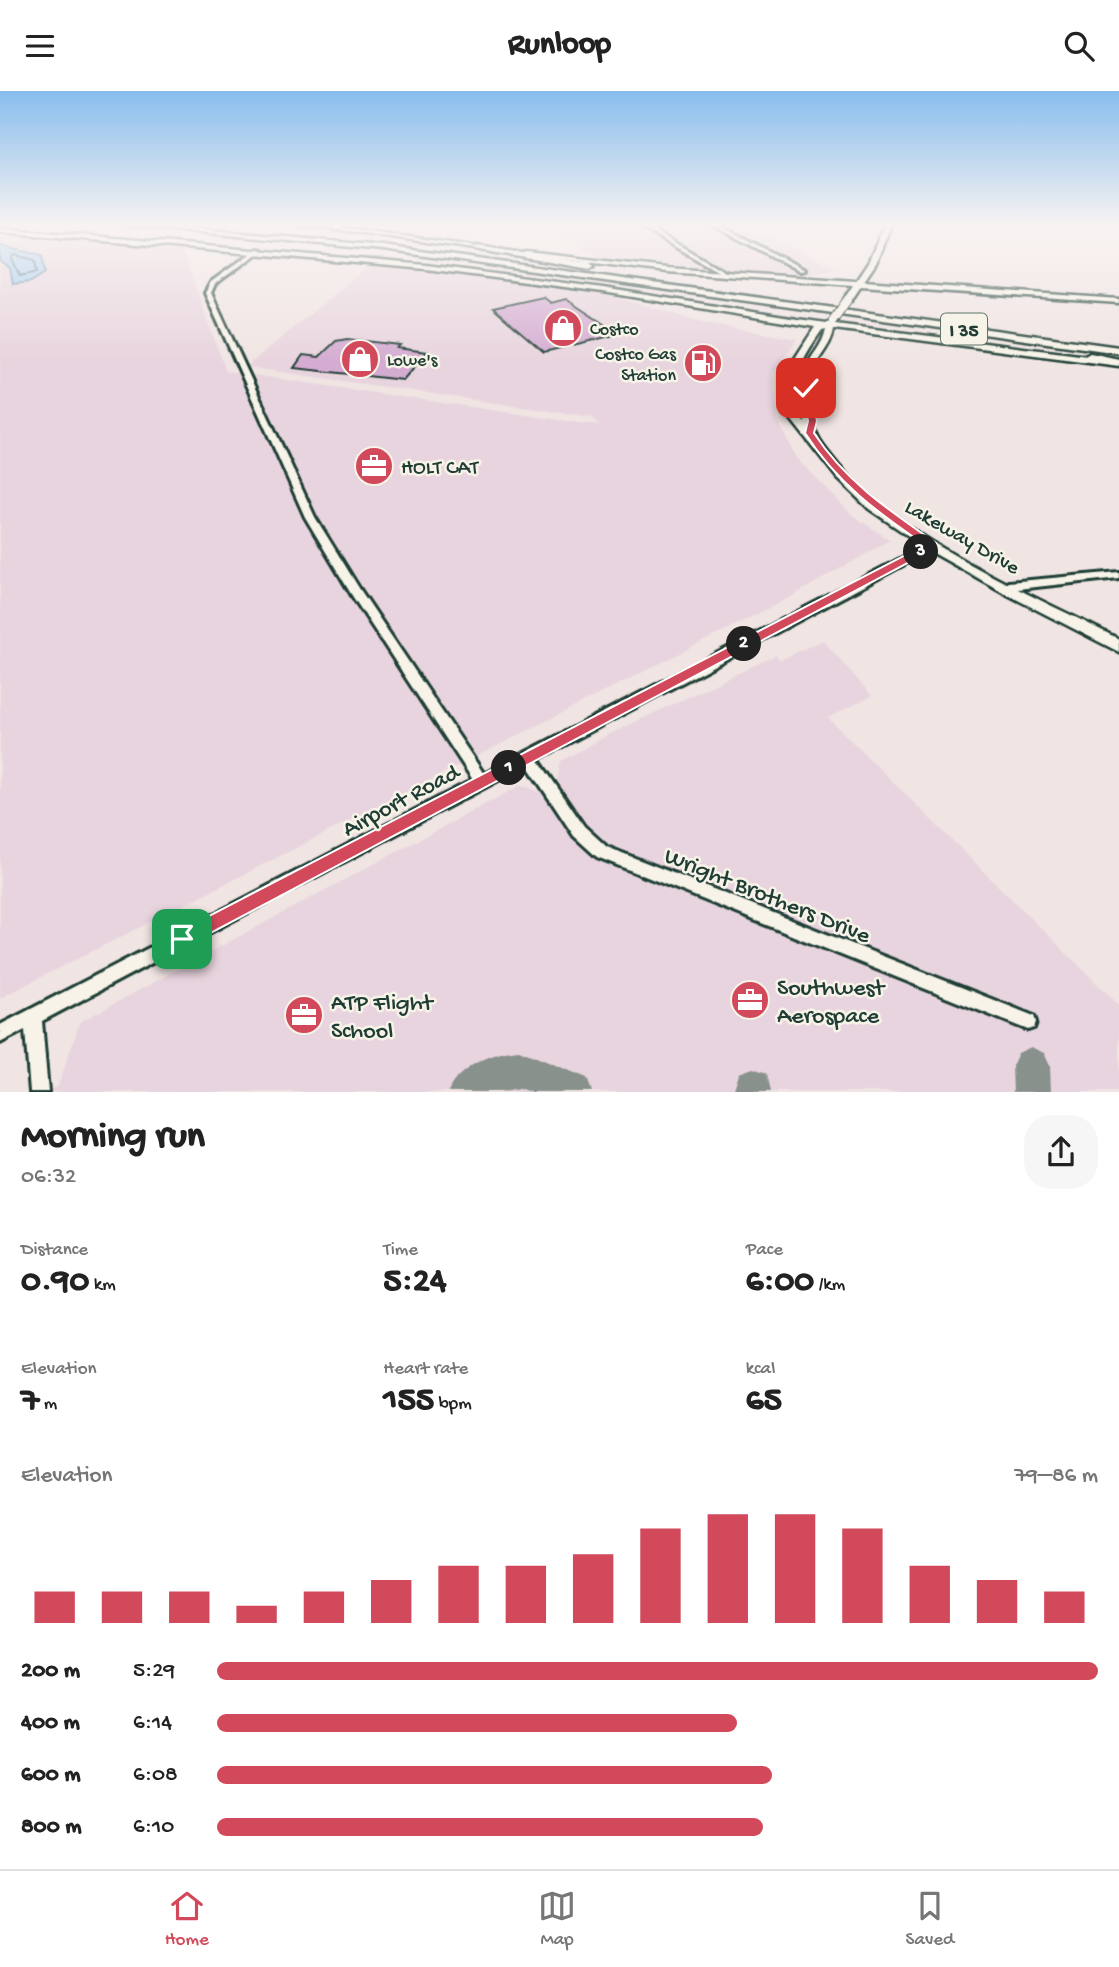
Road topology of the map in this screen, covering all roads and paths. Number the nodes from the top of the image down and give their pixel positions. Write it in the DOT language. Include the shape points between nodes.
graph roads {
  1 [pos="867,270"];
  2 [pos="230,271"];
  3 [pos="450,271"];
  4 [pos="483,271"];
  5 [pos="538,271"];
  6 [pos="579,271"];
  7 [pos="615,271"];
  8 [pos="695,271"];
  9 [pos="720,271"];
  10 [pos="726,274"];
  11 [pos="535,280"];
  12 [pos="664,282"];
  13 [pos="859,282"];
  14 [pos="892,285"];
  15 [pos="1119,300"];
  16 [pos="809,307"];
  17 [pos="797,322"];
  18 [pos="831,323"];
  19 [pos="816,332"];
  20 [pos="1119,345"];
  21 [pos="1119,350"];
  22 [pos="1119,362"];
  23 [pos="810,433"];
  24 [pos="932,546"];
  25 [pos="1119,575"];
  26 [pos="1007,586"];
  27 [pos="1119,646"];
  28 [pos="529,757"];
  29 [pos="482,782"];
  30 [pos="33,1017"];
  31 [pos="1028,1022"];
  32 [pos="0,1034"];
  33 [pos="39,1092"];
  1 -- 13 [label="main road"];
  1 -- 14 [label="main road"];
  2 -- 29 [label="street" via="208,293 310,517"];
  3 -- 11 [label="main road"];
  4 -- 11 [label="highway"];
  5 -- 16 [label="highway, I 35"];
  6 -- 12 [label="highway, I 35"];
  7 -- 12 [label="highway"];
  8 -- 10 [label="main road"];
  9 -- 10 [label="street"];
  10 -- 13 [label="main road"];
  11 -- 17 [label="main road"];
  12 -- 20 [label="highway, I 35"];
  13 -- 14 [label="main road"];
  13 -- 18 [label="main road, bridge"];
  14 -- 15 [label="main road"];
  16 -- 21 [label="highway, I 35"];
  16 -- 22 [label="highway"];
  17 -- 18 [label="main road"];
  17 -- 19 [label="main road"];
  18 -- 19 [label="main road"];
  18 -- 22 [label="main road"];
  18 -- 23 [label="main road" via="831,335 806,382"];
  19 -- 23 [label="main road, Lakeway Drive" via="799,356 790,381 791,409 796,421"];
  23 -- 24 [label="main road, Lakeway Drive" via="849,484"];
  24 -- 26 [label="main road, Lakeway Drive"];
  24 -- 28 [label="street, Airport Road"];
  25 -- 26 [label="street"];
  26 -- 27 [label="main road, Lakeway Drive"];
  28 -- 29 [label="street, Airport Road"];
  28 -- 31 [label="street, Wright Brothers Drive" via="579,831 602,852"];
  29 -- 30 [label="street, Airport Road"];
  30 -- 32 [label="street, Airport Road"];
  30 -- 33 [label="street"];
}
